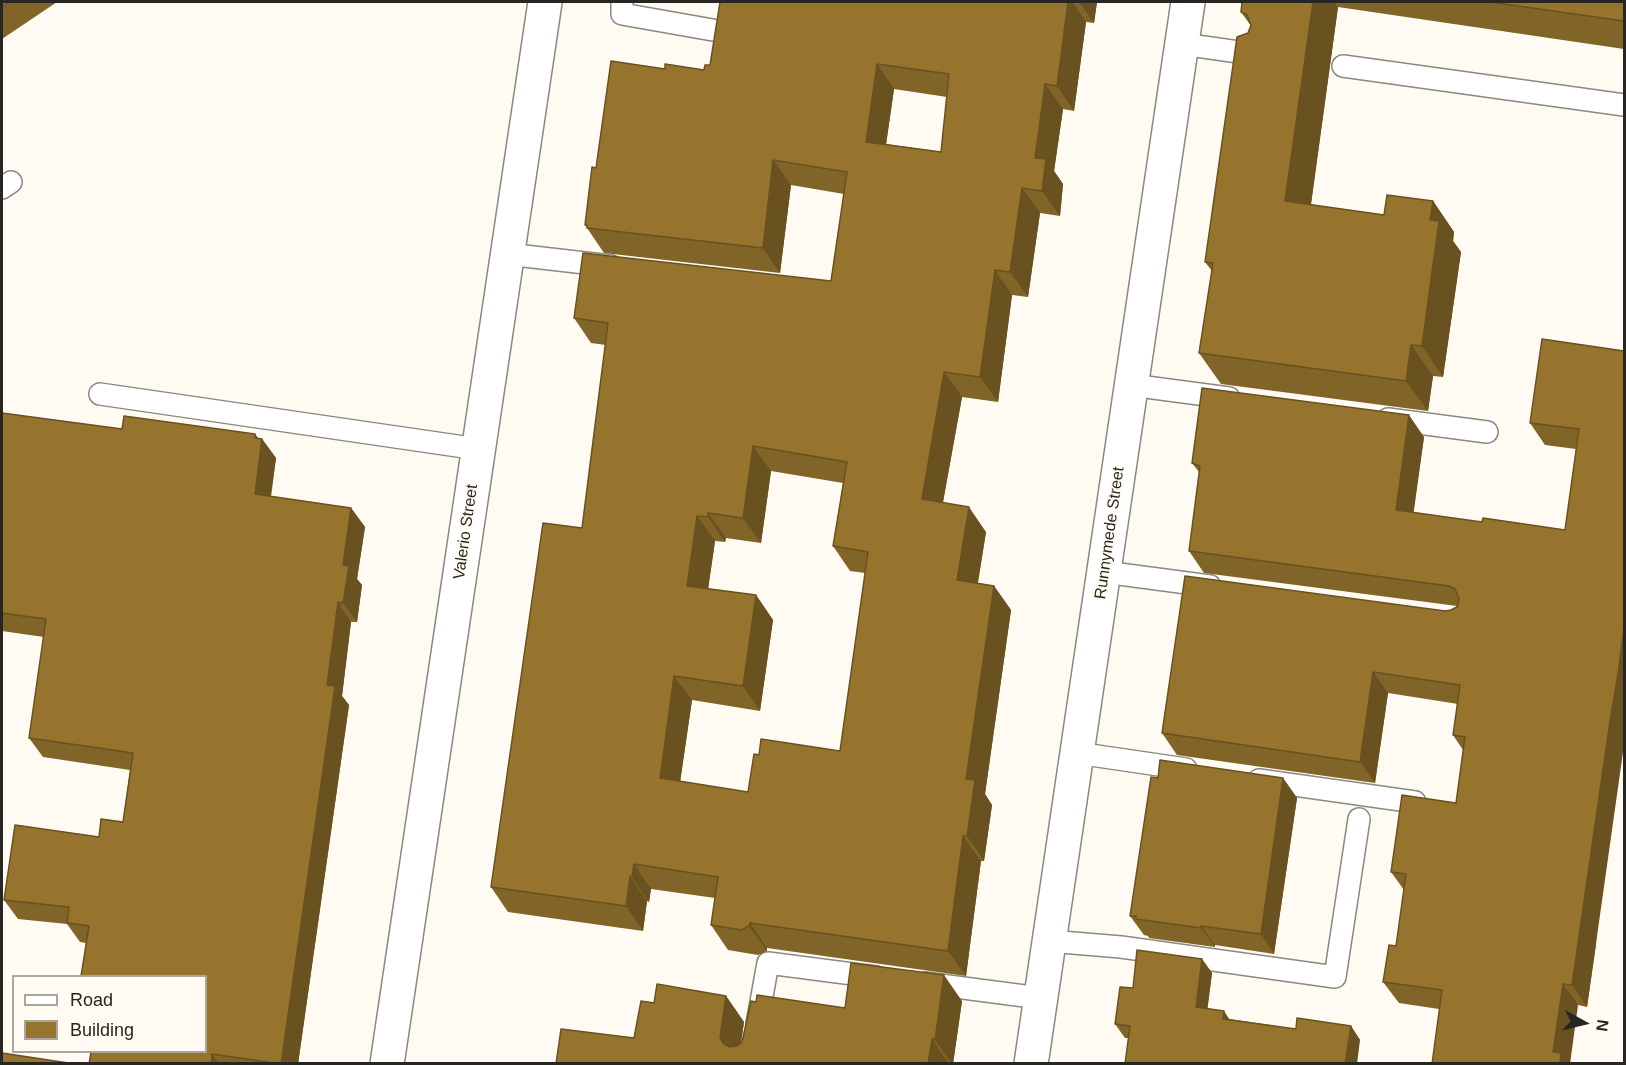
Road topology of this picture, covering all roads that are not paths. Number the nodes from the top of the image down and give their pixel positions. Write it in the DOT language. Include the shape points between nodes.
graph roads {
  1 [pos="545,2"];
  2 [pos="622,2"];
  3 [pos="1188,2"];
  4 [pos="724,32"];
  5 [pos="1182,44"];
  6 [pos="1260,55"];
  7 [pos="1343,66"];
  8 [pos="1624,105"];
  9 [pos="507,254"];
  10 [pos="625,268"];
  11 [pos="1131,385"];
  12 [pos="100,394"];
  13 [pos="1250,401"];
  14 [pos="1369,416"];
  15 [pos="1487,432"];
  16 [pos="478,449"];
  17 [pos="1104,572"];
  18 [pos="1231,589"];
  19 [pos="1077,753"];
  20 [pos="1205,772"];
  21 [pos="1240,777"];
  22 [pos="1415,802"];
  23 [pos="1359,819"];
  24 [pos="1049,941"];
  25 [pos="1040,998"];
  26 [pos="754,1038"];
  27 [pos="387,1064"];
  28 [pos="1031,1064"];
  1 -- 9 [label="street, Valerio Street"];
  2 -- 4 [label="lane" via="622,14"];
  3 -- 5 [label="street, Runnymede Street"];
  5 -- 6 [label="lane"];
  5 -- 11 [label="street, Runnymede Street"];
  7 -- 8 [label="lane"];
  9 -- 10 [label="lane"];
  9 -- 16 [label="street, Valerio Street"];
  11 -- 13 [label="lane"];
  11 -- 17 [label="street, Runnymede Street"];
  12 -- 16 [label="lane"];
  14 -- 15 [label="lane"];
  16 -- 27 [label="street, Valerio Street"];
  17 -- 18 [label="lane"];
  17 -- 19 [label="street, Runnymede Street"];
  19 -- 20 [label="lane"];
  19 -- 24 [label="street, Runnymede Street"];
  21 -- 22 [label="lane"];
  23 -- 24 [label="lane" via="1335,977"];
  24 -- 25 [label="street, Runnymede Street"];
  25 -- 26 [label="lane" via="768,963"];
  25 -- 28 [label="street, Runnymede Street"];
}
